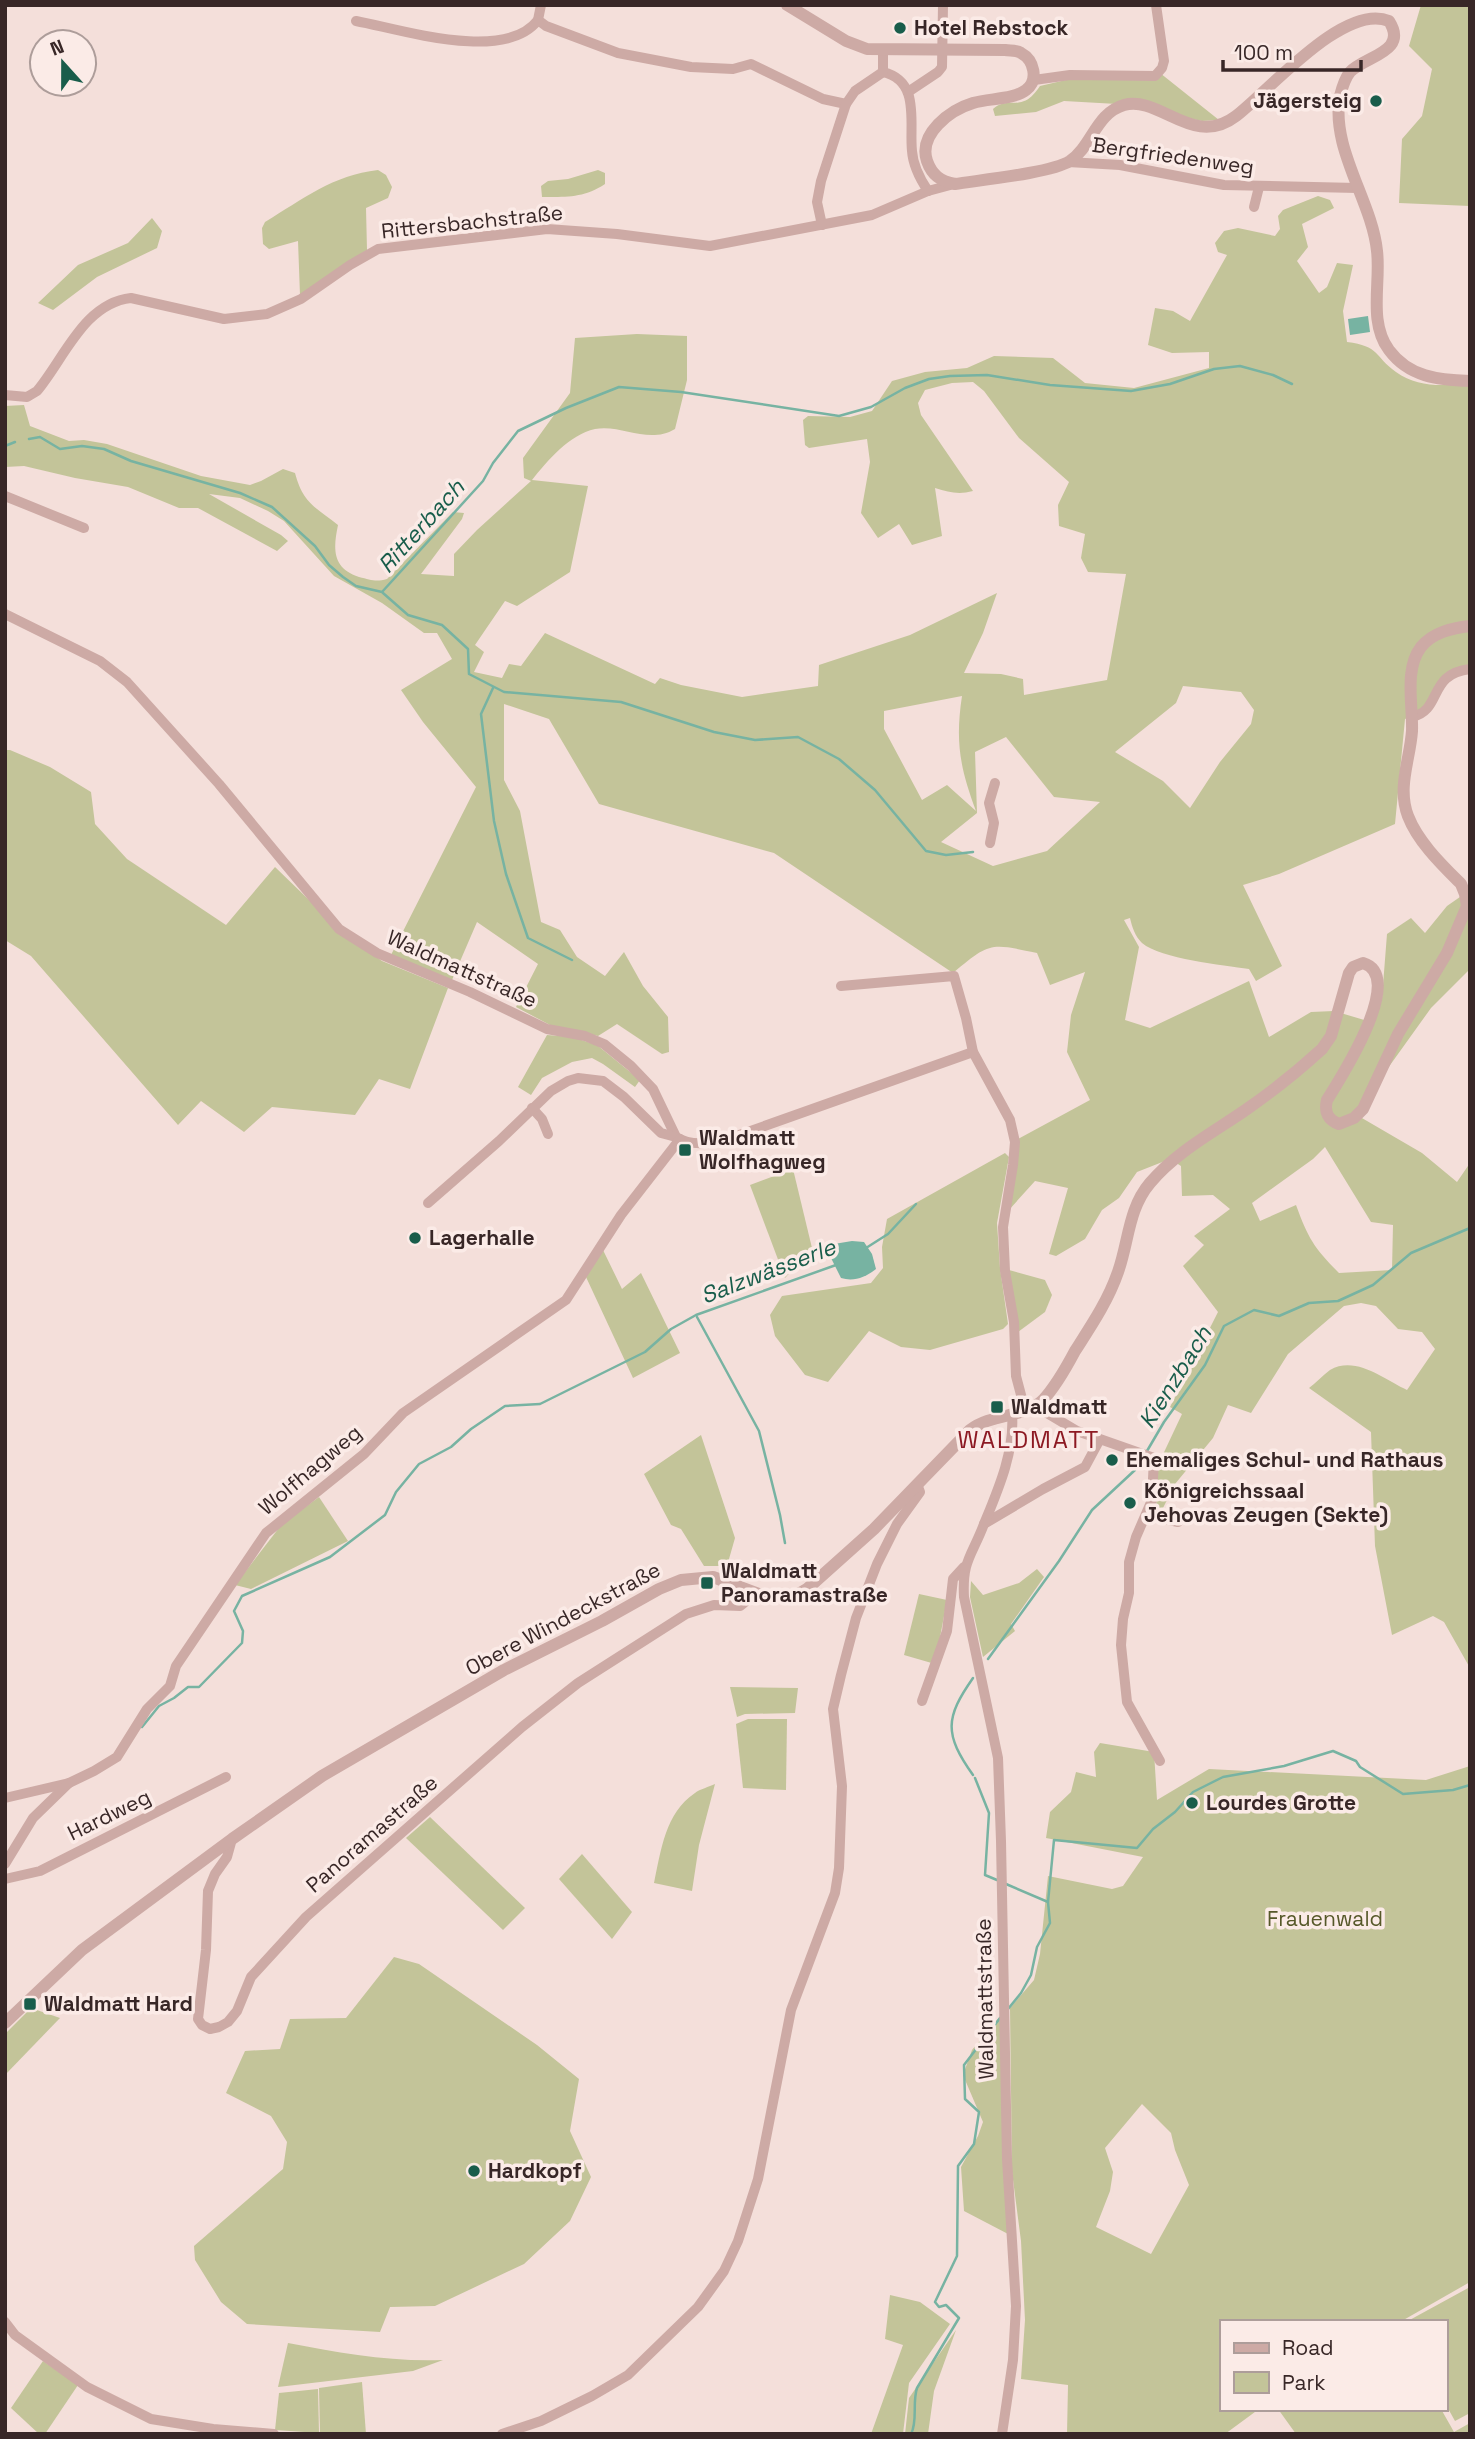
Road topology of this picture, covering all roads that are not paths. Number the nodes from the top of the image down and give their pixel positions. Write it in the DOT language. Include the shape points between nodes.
graph roads {
  1 [pos="541,5"];
  2 [pos="787,5"];
  3 [pos="943,5"];
  4 [pos="1156,5"];
  5 [pos="538,20"];
  6 [pos="356,21"];
  7 [pos="883,50"];
  8 [pos="943,51"];
  9 [pos="883,72"];
  10 [pos="1034,80"];
  11 [pos="908,92"];
  12 [pos="846,104"];
  13 [pos="1068,162"];
  14 [pos="955,184"];
  15 [pos="1259,187"];
  16 [pos="1357,188"];
  17 [pos="928,191"];
  18 [pos="1254,207"];
  19 [pos="822,225"];
  20 [pos="1470,381"];
  21 [pos="5,395"];
  22 [pos="5,496"];
  23 [pos="84,528"];
  24 [pos="5,614"];
  25 [pos="1470,626"];
  26 [pos="1470,669"];
  27 [pos="1412,717"];
  28 [pos="995,783"];
  29 [pos="990,843"];
  30 [pos="841,986"];
  31 [pos="973,1052"];
  32 [pos="532,1108"];
  33 [pos="548,1134"];
  34 [pos="678,1138"];
  35 [pos="428,1203"];
  36 [pos="1024,1410"];
  37 [pos="1099,1441"];
  38 [pos="917,1484"];
  39 [pos="1148,1512"];
  40 [pos="1178,1522"];
  41 [pos="984,1524"];
  42 [pos="964,1567"];
  43 [pos="755,1593"];
  44 [pos="922,1700"];
  45 [pos="1160,1761"];
  46 [pos="226,1777"];
  47 [pos="69,1783"];
  48 [pos="5,1798"];
  49 [pos="232,1839"];
  50 [pos="5,1864"];
  51 [pos="5,1879"];
  52 [pos="5,2023"];
  53 [pos="5,2322"];
  54 [pos="274,2434"];
  55 [pos="502,2434"];
  56 [pos="1002,2434"];
  1 -- 5 [label="street"];
  2 -- 7 [label="street" via="846,41"];
  3 -- 8 [label="street"];
  4 -- 10 [label="street" via="1164,61 1155,76 1070,75"];
  5 -- 6 [label="street" via="511,39 478,43"];
  5 -- 12 [label="street" via="618,53 691,67 751,64 823,99"];
  7 -- 8 [label="street"];
  7 -- 9 [label="street"];
  8 -- 10 [label="street" via="1017,51 1031,62"];
  8 -- 11 [label="street" via="938,72"];
  9 -- 11 [label="street" via="899,79"];
  9 -- 12 [label="street" via="855,91"];
  10 -- 14 [label="street" via="1019,94 961,108 935,128 925,146 929,166 943,181"];
  11 -- 17 [label="street" via="913,110 912,152"];
  12 -- 19 [label="street" via="821,181 817,202"];
  13 -- 14 [label="street"];
  13 -- 15 [label="street, Bergfriedenweg" via="1119,165"];
  13 -- 16 [label="street" via="1114,109 1137,104 1188,124 1224,123 1307,52 1362,20 1383,19 1393,27 1393,42 1350,72 1340,96 1340,119"];
  14 -- 17 [label="street, Rittersbachstraße"];
  15 -- 16 [label="street, Bergfriedenweg"];
  15 -- 18 [label="street"];
  16 -- 20 [label="street" via="1378,251 1377,308 1386,346 1418,374"];
  17 -- 19 [label="street, Rittersbachstraße" via="872,215"];
  19 -- 21 [label="street, Rittersbachstraße" via="710,246 547,229 401,245 378,249 288,306 248,317 224,319 121,299 85,324 37,391 27,397"];
  22 -- 23 [label="street"];
  24 -- 34 [label="street, Waldmattstraße" via="100,661 127,682 339,929 377,953 547,1029 604,1044 653,1089"];
  25 -- 27 [label="street" via="1443,631 1420,648 1413,665"];
  26 -- 27 [label="street" via="1446,678 1431,706"];
  27 -- 36 [label="street" via="1404,804 1416,832 1461,884 1466,906 1447,953 1398,1034 1363,1109 1339,1124 1325,1108 1363,1037 1377,996 1376,977 1363,963 1349,972 1331,1036 1322,1049 1247,1109 1187,1149 1136,1202 1125,1252 1105,1303 1043,1400"];
  28 -- 29 [label="street" via="989,803"];
  30 -- 31 [label="street, Waldmattstraße" via="954,976"];
  31 -- 34 [label="street" via="729,1139 699,1143"];
  31 -- 36 [label="street, Waldmattstraße" via="1010,1120 1015,1142 1003,1227 1016,1376"];
  32 -- 33 [label="street"];
  32 -- 34 [label="street" via="568,1081 603,1081 661,1133"];
  32 -- 35 [label="street"];
  34 -- 47 [label="street, Wolfhagweg" via="566,1300 403,1413 364,1454 266,1533 176,1666 170,1686 147,1710 117,1757"];
  36 -- 37 [label="street"];
  36 -- 38 [label="street, Obere Windeckstraße" via="977,1424"];
  36 -- 41 [label="street, Waldmattstraße"];
  37 -- 39 [label="street" via="1154,1458"];
  37 -- 41 [label="street" via="1085,1467"];
  38 -- 43 [label="street, Obere Windeckstraße" via="807,1589 784,1598"];
  38 -- 55 [label="street" via="919,1492 897,1524 859,1609 833,1709 842,1786 835,1893 791,2010 758,2179 738,2241 724,2271 698,2306 628,2375 541,2421"];
  39 -- 40 [label="street"];
  39 -- 45 [label="street" via="1129,1562 1121,1645 1127,1702"];
  41 -- 42 [label="street, Waldmattstraße"];
  42 -- 44 [label="street, Waldmattstraße" via="953,1579 947,1631"];
  42 -- 56 [label="street, Waldmattstraße" via="964,1597 998,1758 1002,1841 1007,2159 1016,2306"];
  43 -- 49 [label="street, Obere Windeckstraße" via="706,1577 659,1589 412,1722"];
  43 -- 49 [label="street, Panoramastraße" via="740,1606 714,1605 686,1614 578,1683 522,1727 306,1917 251,1977 228,2022 210,2029 198,2019 208,1891"];
  46 -- 51 [label="street, Hardweg" via="40,1871"];
  47 -- 48 [label="street"];
  47 -- 50 [label="street, Wolfhagweg" via="33,1818"];
  49 -- 52 [label="street, Obere Windeckstraße" via="82,1950"];
  53 -- 54 [label="street" via="15,2335 87,2387 150,2419"];
}
